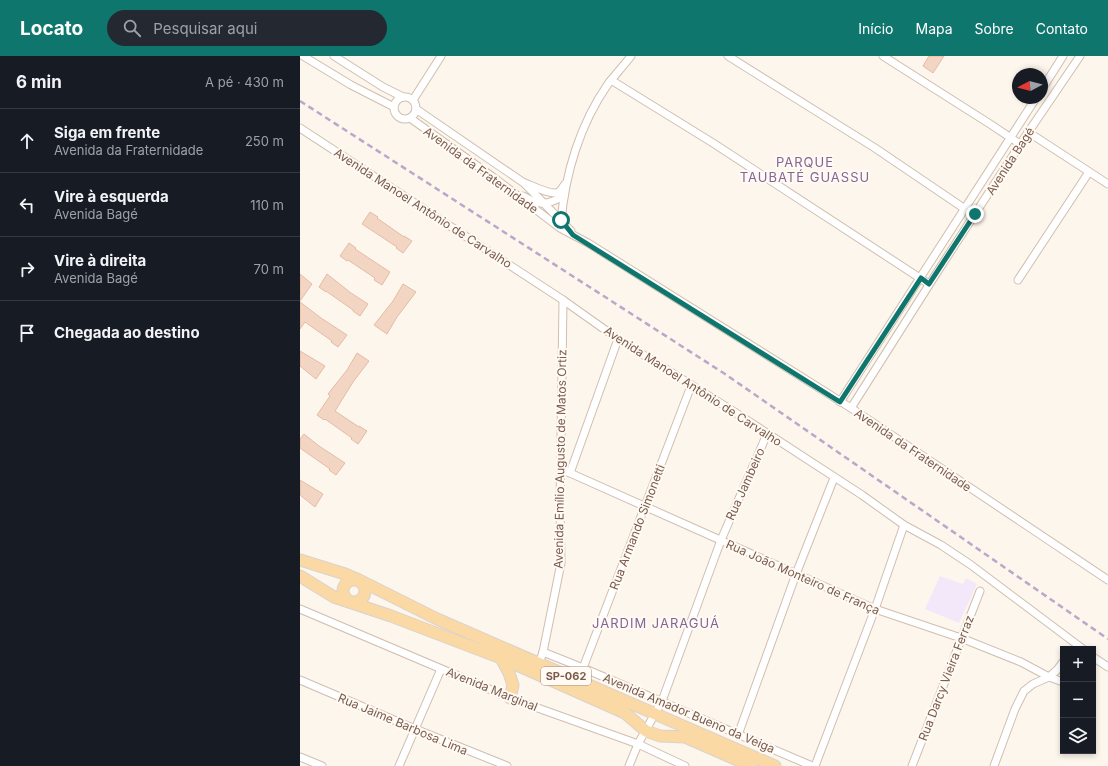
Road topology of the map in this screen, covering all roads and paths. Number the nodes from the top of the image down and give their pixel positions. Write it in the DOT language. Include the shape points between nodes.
graph roads {
  1 [pos="303,56"];
  2 [pos="441,56"];
  3 [pos="631,56"];
  4 [pos="728,56"];
  5 [pos="883,56"];
  6 [pos="1063,56"];
  7 [pos="1080,56"];
  8 [pos="337,57"];
  9 [pos="611,80"];
  10 [pos="1048,80"];
  11 [pos="403,97"];
  12 [pos="413,100"];
  13 [pos="1032,104"];
  14 [pos="394,107"];
  15 [pos="416,109"];
  16 [pos="410,118"];
  17 [pos="300,128"];
  18 [pos="1028,132"];
  19 [pos="1010,138"];
  20 [pos="1020,144"];
  21 [pos="1089,172"];
  22 [pos="497,180"];
  23 [pos="524,183"];
  24 [pos="567,183"];
  25 [pos="1108,184"];
  26 [pos="564,196"];
  27 [pos="544,204"];
  28 [pos="965,209"];
  29 [pos="561,224"];
  30 [pos="921,278"];
  31 [pos="1018,280"];
  32 [pos="929,284"];
  33 [pos="563,300"];
  34 [pos="618,339"];
  35 [pos="691,386"];
  36 [pos="840,402"];
  37 [pos="851,408"];
  38 [pos="767,434"];
  39 [pos="561,469"];
  40 [pos="570,473"];
  41 [pos="834,478"];
  42 [pos="645,506"];
  43 [pos="904,525"];
  44 [pos="721,540"];
  45 [pos="300,560"];
  46 [pos="796,574"];
  47 [pos="300,576"];
  48 [pos="359,580"];
  49 [pos="1108,580"];
  50 [pos="980,591"];
  51 [pos="351,602"];
  52 [pos="300,609"];
  53 [pos="875,609"];
  54 [pos="961,638"];
  55 [pos="1074,646"];
  56 [pos="543,652"];
  57 [pos="501,658"];
  58 [pos="1096,658"];
  59 [pos="539,664"];
  60 [pos="1060,666"];
  61 [pos="1108,667"];
  62 [pos="583,668"];
  63 [pos="442,669"];
  64 [pos="1049,677"];
  65 [pos="300,680"];
  66 [pos="1060,681"];
  67 [pos="510,698"];
  68 [pos="662,701"];
  69 [pos="655,714"];
  70 [pos="415,729"];
  71 [pos="646,731"];
  72 [pos="738,735"];
  73 [pos="638,744"];
  74 [pos="300,757"];
  75 [pos="322,766"];
  76 [pos="398,766"];
  77 [pos="507,766"];
  78 [pos="629,766"];
  79 [pos="685,766"];
  80 [pos="751,766"];
  81 [pos="775,766"];
  82 [pos="813,766"];
  83 [pos="912,766"];
  84 [pos="994,766"];
  1 -- 14 [label="street, Avenida da Fraternidade"];
  2 -- 12 [label="street"];
  3 -- 9 [label="street"];
  4 -- 28 [label="street" via="875,148"];
  5 -- 19 [label="street"];
  6 -- 10 [label="street"];
  7 -- 18 [label="street, Avenida Bagé"];
  8 -- 11 [label="street" via="382,87"];
  9 -- 24 [label="street" via="586,122"];
  9 -- 30 [label="street"];
  11 -- 12 [label="street"];
  11 -- 14 [label="street"];
  12 -- 15 [label="street"];
  13 -- 19 [label="street, Avenida Bagé"];
  14 -- 16 [label="street, Avenida da Fraternidade" via="399,117"];
  15 -- 16 [label="street, Avenida da Fraternidade"];
  15 -- 23 [label="street, Avenida da Fraternidade"];
  16 -- 22 [label="street, Avenida da Fraternidade"];
  17 -- 33 [label="street, Avenida Manoel Antônio de Carvalho"];
  18 -- 20 [label="street, Avenida Bagé"];
  18 -- 21 [label="street"];
  19 -- 20 [label="street"];
  19 -- 28 [label="street, Avenida Bagé"];
  20 -- 32 [label="street, Avenida Bagé"];
  21 -- 25 [label="street"];
  21 -- 31 [label="street"];
  22 -- 27 [label="street"];
  22 -- 29 [label="street, Avenida da Fraternidade"];
  23 -- 24 [label="street" via="555,193"];
  23 -- 27 [label="street, Avenida da Fraternidade"];
  24 -- 26 [label="street"];
  26 -- 27 [label="street"];
  26 -- 29 [label="street"];
  27 -- 29 [label="street, Avenida da Fraternidade"];
  28 -- 30 [label="street, Avenida Bagé"];
  29 -- 36 [label="street, Avenida da Fraternidade" via="573,235"];
  30 -- 32 [label="street"];
  30 -- 36 [label="street, Avenida Bagé"];
  32 -- 37 [label="street, Avenida Bagé"];
  33 -- 34 [label="street, Avenida Manoel Antônio de Carvalho"];
  33 -- 39 [label="street, Avenida Emílio Augusto de Matos Ortiz"];
  34 -- 35 [label="street, Avenida Manoel Antônio de Carvalho"];
  34 -- 40 [label="street"];
  35 -- 38 [label="street, Avenida Manoel Antônio de Carvalho"];
  35 -- 42 [label="street, Rua Armando Simonetti"];
  36 -- 37 [label="street, Avenida da Fraternidade"];
  37 -- 49 [label="street, Avenida da Fraternidade"];
  38 -- 41 [label="street, Avenida Manoel Antônio de Carvalho"];
  38 -- 44 [label="street, Rua Jambeiro"];
  39 -- 40 [label="street, Rua João Monteiro de França"];
  39 -- 56 [label="street, Avenida Emílio Augusto de Matos Ortiz" via="561,563"];
  40 -- 42 [label="street, Rua João Monteiro de França"];
  41 -- 43 [label="street, Avenida Manoel Antônio de Carvalho"];
  41 -- 46 [label="street"];
  42 -- 44 [label="street, Rua João Monteiro de França"];
  42 -- 62 [label="street, Rua Armando Simonetti"];
  43 -- 53 [label="street"];
  43 -- 55 [label="street, Avenida Manoel Antônio de Carvalho" via="971,565"];
  44 -- 46 [label="street, Rua João Monteiro de França"];
  44 -- 68 [label="street, Rua Jambeiro"];
  45 -- 48 [label="main road, SP-062"];
  46 -- 53 [label="street, Rua João Monteiro de França"];
  46 -- 72 [label="street"];
  47 -- 51 [label="main road, SP-062" via="334,597"];
  48 -- 51 [label="main road" via="364,586 364,595 359,601"];
  48 -- 51 [label="main road" via="351,580 345,586 345,597"];
  48 -- 59 [label="main road, SP-062" via="437,619"];
  50 -- 54 [label="street, Rua Darcy Vieira Ferraz"];
  51 -- 57 [label="main road, SP-062"];
  52 -- 63 [label="street, Avenida Marginal"];
  53 -- 54 [label="street, Rua João Monteiro de França"];
  53 -- 82 [label="street"];
  54 -- 64 [label="street, Rua João Monteiro de França" via="1021,662"];
  54 -- 83 [label="street, Rua Darcy Vieira Ferraz"];
  56 -- 59 [label="street, Avenida Emílio Augusto de Matos Ortiz"];
  56 -- 62 [label="street, Avenida Amador Bueno da Veiga"];
  57 -- 67 [label="main road" via="513,685"];
  57 -- 71 [label="main road, SP-062" via="624,713"];
  58 -- 61 [label="street"];
  59 -- 69 [label="main road, SP-062"];
  60 -- 64 [label="street"];
  62 -- 68 [label="street, Avenida Amador Bueno da Veiga"];
  63 -- 67 [label="street, Avenida Marginal"];
  63 -- 70 [label="street"];
  64 -- 66 [label="street, Rua João Monteiro de França"];
  64 -- 84 [label="street" via="1032,684 1024,691"];
  65 -- 70 [label="street, Rua Jaime Barbosa Lima"];
  67 -- 73 [label="street, Avenida Marginal"];
  68 -- 69 [label="street, Rua Jambeiro"];
  68 -- 72 [label="street, Avenida Amador Bueno da Veiga"];
  69 -- 71 [label="street, Rua Jambeiro"];
  69 -- 81 [label="main road, SP-062"];
  70 -- 76 [label="street"];
  70 -- 77 [label="street, Rua Jaime Barbosa Lima"];
  71 -- 73 [label="street, Rua Jambeiro"];
  71 -- 80 [label="main road, SP-062" via="660,736 685,738"];
  72 -- 82 [label="street, Avenida Amador Bueno da Veiga"];
  73 -- 78 [label="street, Rua Jambeiro"];
  73 -- 79 [label="street, Avenida Marginal"];
  74 -- 75 [label="street"];
}
